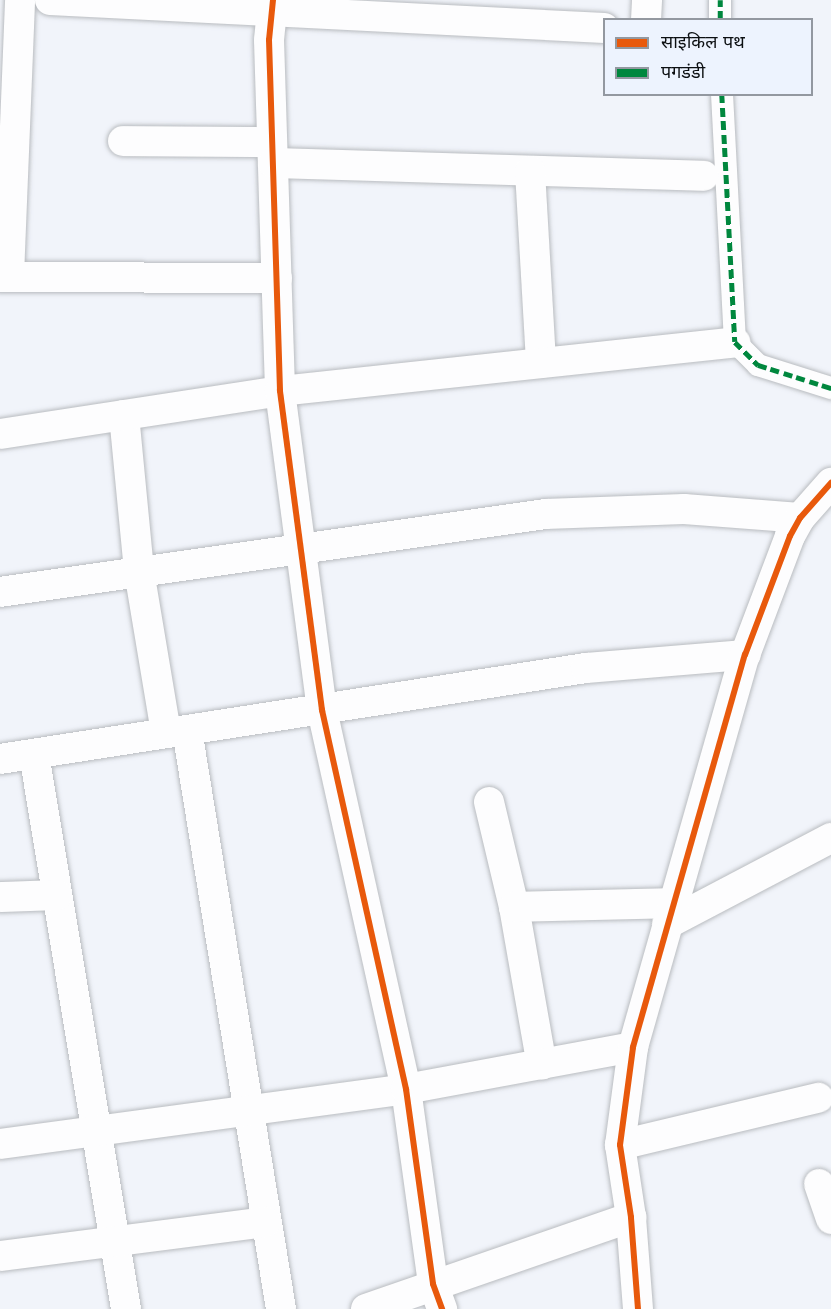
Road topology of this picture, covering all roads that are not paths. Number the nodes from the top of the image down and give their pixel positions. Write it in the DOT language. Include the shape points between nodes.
graph roads {
  1 [pos="20,0"];
  2 [pos="50,0"];
  3 [pos="646,0"];
  4 [pos="720,0"];
  5 [pos="272,6"];
  6 [pos="492,10"];
  7 [pos="646,18"];
  8 [pos="720,18"];
  9 [pos="603,28"];
  10 [pos="722,96"];
  11 [pos="123,141"];
  12 [pos="272,153"];
  13 [pos="530,171"];
  14 [pos="704,176"];
  15 [pos="5,277"];
  16 [pos="276,278"];
  17 [pos="735,342"];
  18 [pos="541,363"];
  19 [pos="831,388"];
  20 [pos="280,391"];
  21 [pos="124,415"];
  22 [pos="0,434"];
  23 [pos="831,483"];
  24 [pos="800,518"];
  25 [pos="300,547"];
  26 [pos="139,571"];
  27 [pos="0,592"];
  28 [pos="745,655"];
  29 [pos="322,710"];
  30 [pos="176,732"];
  31 [pos="34,754"];
  32 [pos="0,759"];
  33 [pos="489,801"];
  34 [pos="831,838"];
  35 [pos="57,895"];
  36 [pos="0,897"];
  37 [pos="514,907"];
  38 [pos="671,914"];
  39 [pos="633,1047"];
  40 [pos="542,1065"];
  41 [pos="406,1089"];
  42 [pos="818,1098"];
  43 [pos="248,1110"];
  44 [pos="96,1131"];
  45 [pos="0,1144"];
  46 [pos="620,1145"];
  47 [pos="819,1184"];
  48 [pos="631,1217"];
  49 [pos="831,1219"];
  50 [pos="266,1222"];
  51 [pos="115,1241"];
  52 [pos="0,1256"];
  53 [pos="437,1297"];
  54 [pos="637,1308"];
  55 [pos="126,1309"];
  56 [pos="281,1309"];
  57 [pos="366,1309"];
  1 -- 15 [label="street"];
  2 -- 5 [label="street"];
  3 -- 7 [label="street"];
  4 -- 8 [label="street"];
  5 -- 6 [label="street"];
  5 -- 12 [label="street"];
  6 -- 9 [label="street"];
  10 -- 17 [label="street"];
  11 -- 12 [label="street"];
  12 -- 13 [label="street"];
  12 -- 16 [label="street"];
  13 -- 14 [label="street"];
  13 -- 18 [label="street"];
  15 -- 16 [label="street"];
  16 -- 20 [label="street"];
  17 -- 18 [label="street"];
  17 -- 19 [label="street" via="758,365"];
  18 -- 20 [label="street"];
  20 -- 21 [label="street"];
  20 -- 25 [label="street"];
  21 -- 22 [label="street"];
  21 -- 26 [label="street"];
  23 -- 24 [label="street"];
  24 -- 25 [label="street" via="684,509 612,510 545,514"];
  24 -- 28 [label="street"];
  25 -- 26 [label="street"];
  25 -- 29 [label="street"];
  26 -- 27 [label="street"];
  26 -- 30 [label="street"];
  28 -- 29 [label="street" via="586,669"];
  28 -- 38 [label="street"];
  29 -- 30 [label="street"];
  29 -- 41 [label="street"];
  30 -- 31 [label="street"];
  30 -- 43 [label="street"];
  31 -- 32 [label="street"];
  31 -- 35 [label="street"];
  33 -- 37 [label="street"];
  34 -- 38 [label="street"];
  35 -- 36 [label="street"];
  35 -- 44 [label="street"];
  37 -- 38 [label="street"];
  37 -- 40 [label="street"];
  38 -- 39 [label="street"];
  39 -- 40 [label="street"];
  39 -- 46 [label="street"];
  40 -- 41 [label="street"];
  41 -- 43 [label="street"];
  41 -- 53 [label="street"];
  42 -- 46 [label="street"];
  43 -- 44 [label="street"];
  43 -- 50 [label="street"];
  44 -- 45 [label="street"];
  44 -- 51 [label="street"];
  46 -- 48 [label="street"];
  47 -- 49 [label="street"];
  48 -- 53 [label="street"];
  48 -- 54 [label="street"];
  50 -- 51 [label="street"];
  50 -- 56 [label="street"];
  51 -- 52 [label="street"];
  51 -- 55 [label="street"];
  53 -- 57 [label="street"];
}
